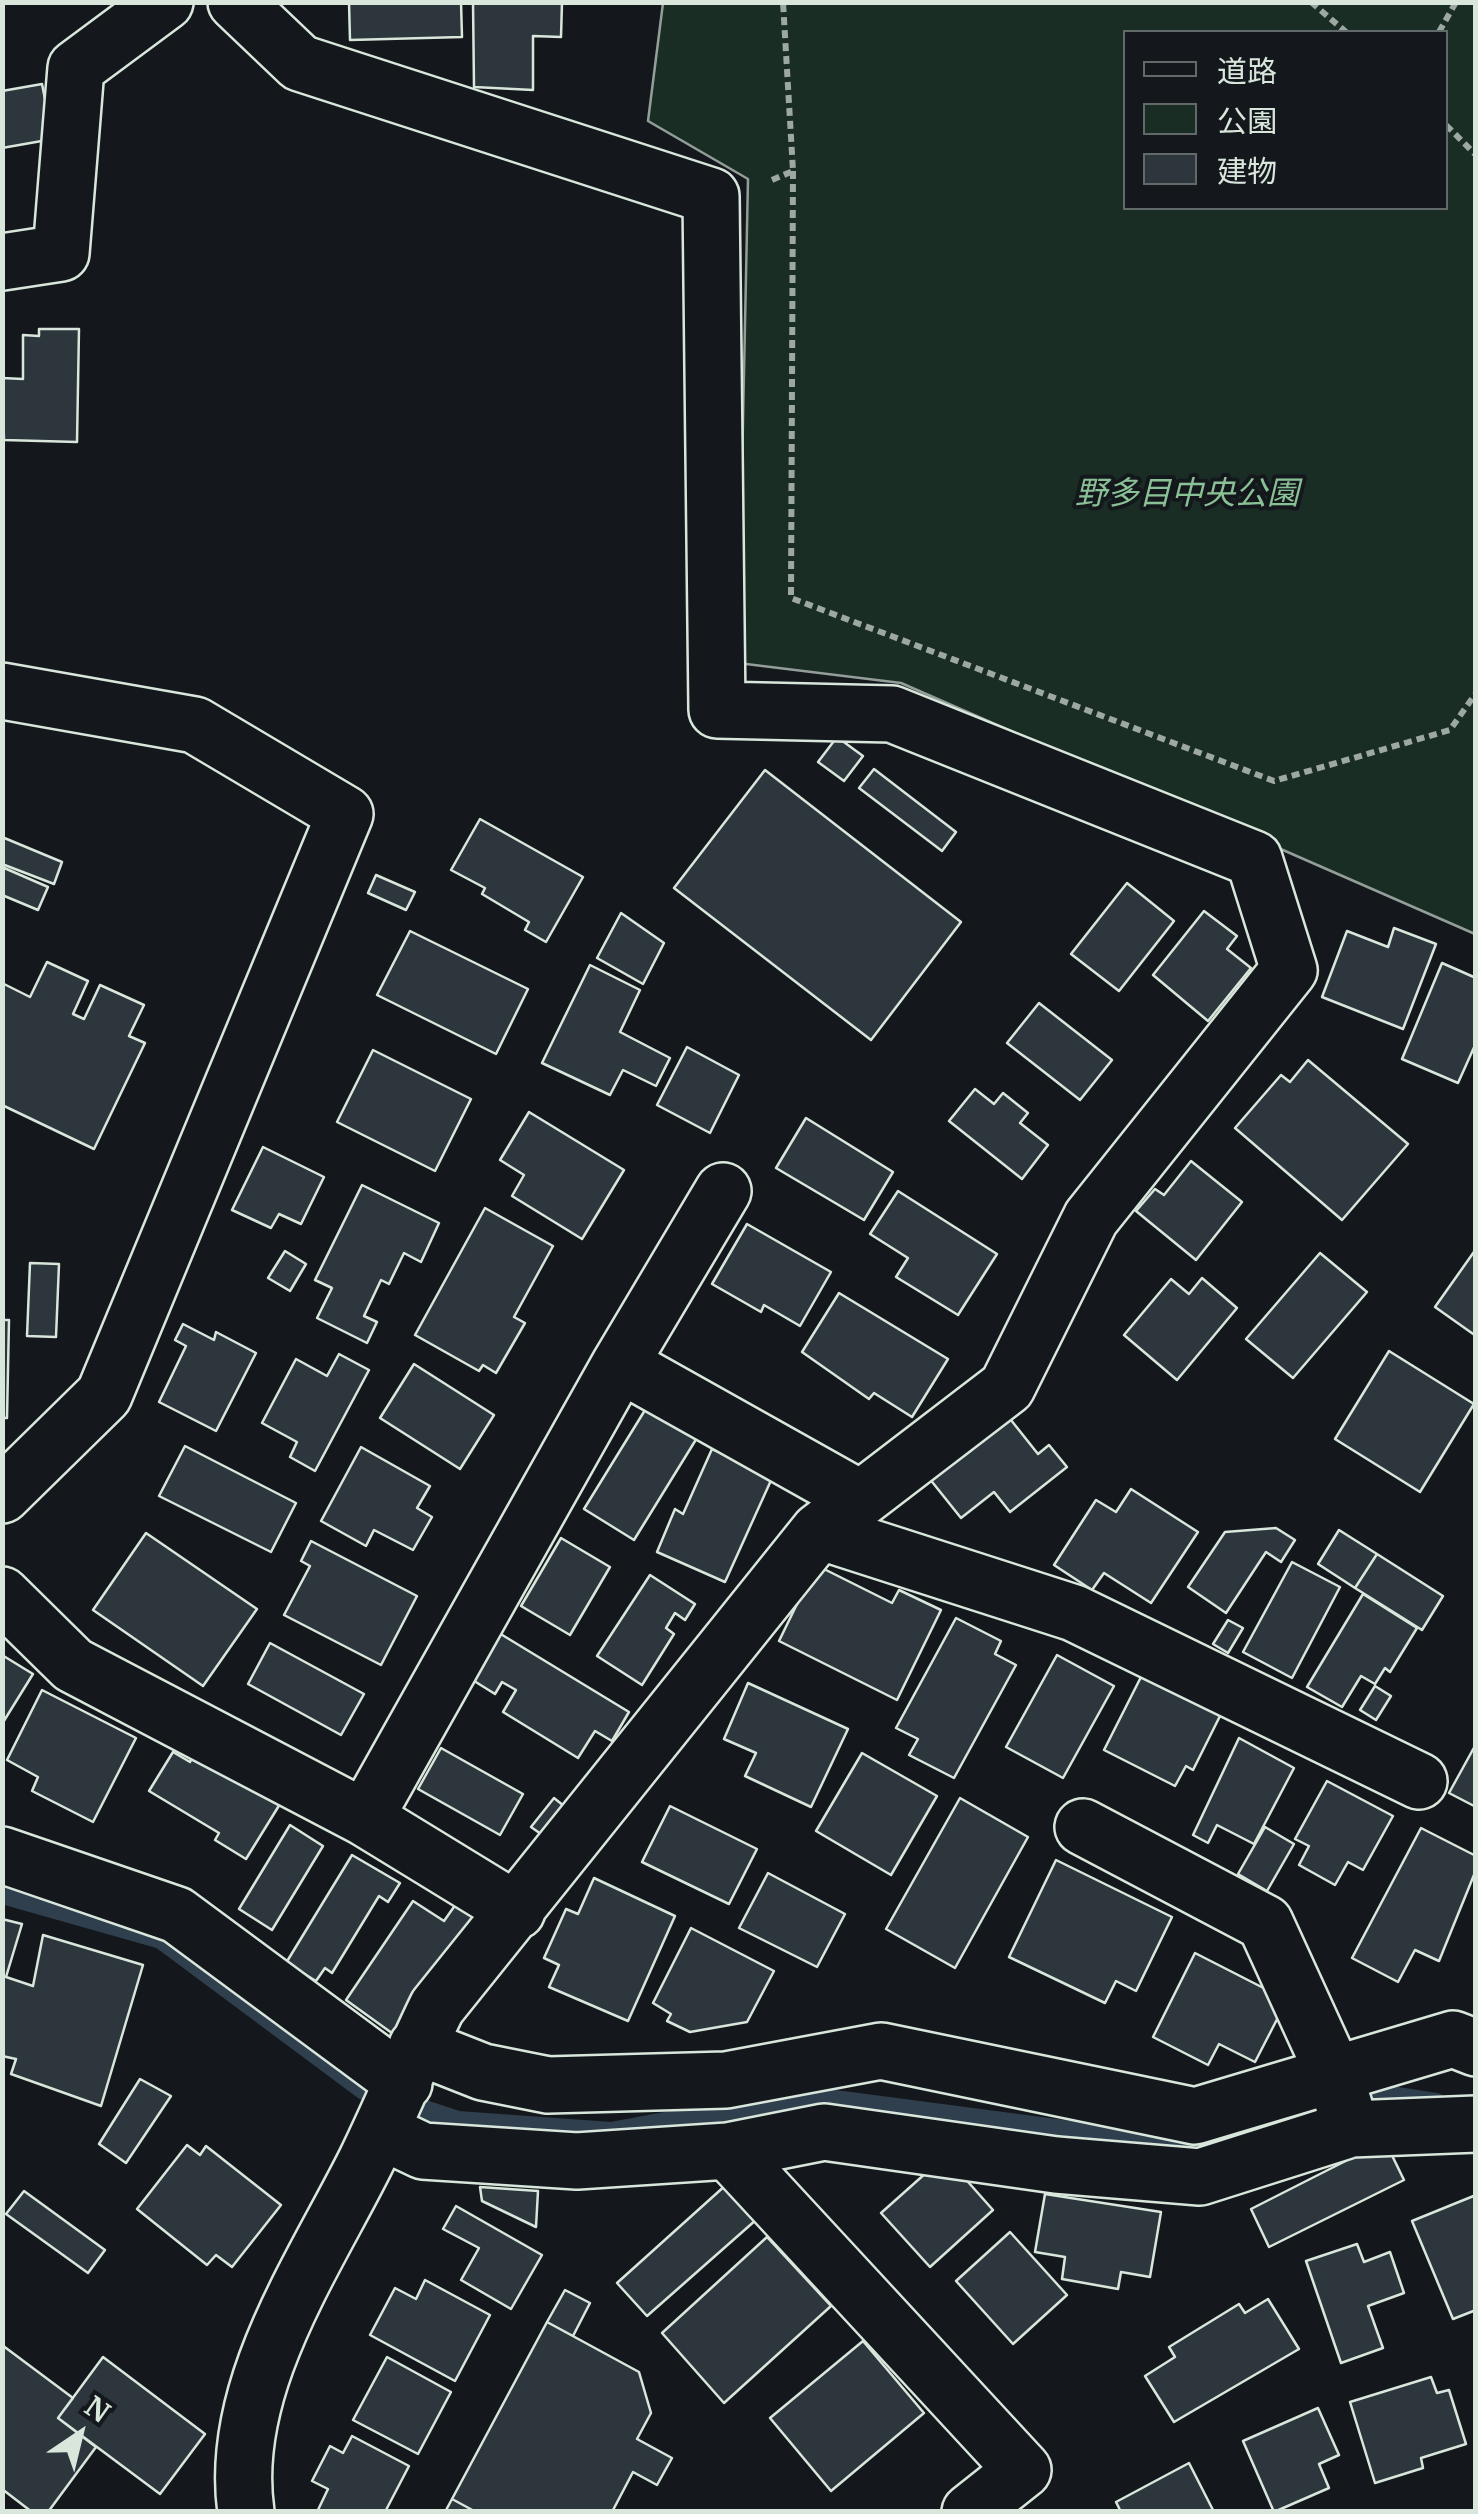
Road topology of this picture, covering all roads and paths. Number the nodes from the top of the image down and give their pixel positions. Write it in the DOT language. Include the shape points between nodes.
graph roads {
  1 [pos="164,2"];
  2 [pos="236,2"];
  3 [pos="783,2"];
  4 [pos="1312,2"];
  5 [pos="1456,2"];
  6 [pos="1344,30"];
  7 [pos="1440,30"];
  8 [pos="1448,127"];
  9 [pos="1476,155"];
  10 [pos="792,172"];
  11 [pos="711,207"];
  12 [pos="2,262"];
  13 [pos="2,691"];
  14 [pos="1476,694"];
  15 [pos="723,1191"];
  16 [pos="620,1364"];
  17 [pos="2,1495"];
  18 [pos="839,1515"];
  19 [pos="2,1596"];
  20 [pos="1419,1782"];
  21 [pos="366,1818"];
  22 [pos="1084,1826"];
  23 [pos="2,1854"];
  24 [pos="517,1911"];
  25 [pos="1476,2048"];
  26 [pos="1335,2076"];
  27 [pos="401,2087"];
  28 [pos="1476,2124"];
  29 [pos="1351,2129"];
  30 [pos="728,2151"];
  31 [pos="246,2512"];
  32 [pos="970,2512"];
  1 -- 12 [label="street" via="76,68 61,253"];
  2 -- 11 [label="street" via="300,63 712,196"];
  3 -- 10 [label="path"];
  4 -- 6 [label="path"];
  5 -- 7 [label="path"];
  8 -- 9 [label="path"];
  10 -- 11 [label="path"];
  10 -- 14 [label="path" via="791,598 1274,782 1450,730"];
  11 -- 18 [label="street" via="717,710 892,714 1254,859 1289,970 1091,1218 1007,1387"];
  13 -- 17 [label="street" via="196,725 344,814 104,1395"];
  15 -- 16 [label="street"];
  16 -- 18 [label="street"];
  16 -- 21 [label="street"];
  18 -- 20 [label="street" via="1074,1613"];
  18 -- 24 [label="street"];
  19 -- 21 [label="street" via="73,1665"];
  21 -- 24 [label="street"];
  22 -- 26 [label="street" via="1266,1923"];
  23 -- 27 [label="street" via="177,1915"];
  24 -- 27 [label="street" via="437,2007"];
  25 -- 26 [label="street" via="1454,2039"];
  26 -- 27 [label="street" via="1194,2116 880,2051 726,2080 548,2085 484,2072"];
  26 -- 29 [label="street"];
  27 -- 30 [label="street" via="423,2151 577,2161"];
  27 -- 31 [label="street" via="264,2364 241,2476"];
  28 -- 29 [label="street"];
  29 -- 30 [label="street" via="1200,2177 1056,2165 824,2132"];
  30 -- 32 [label="street" via="1023,2470"];
}
